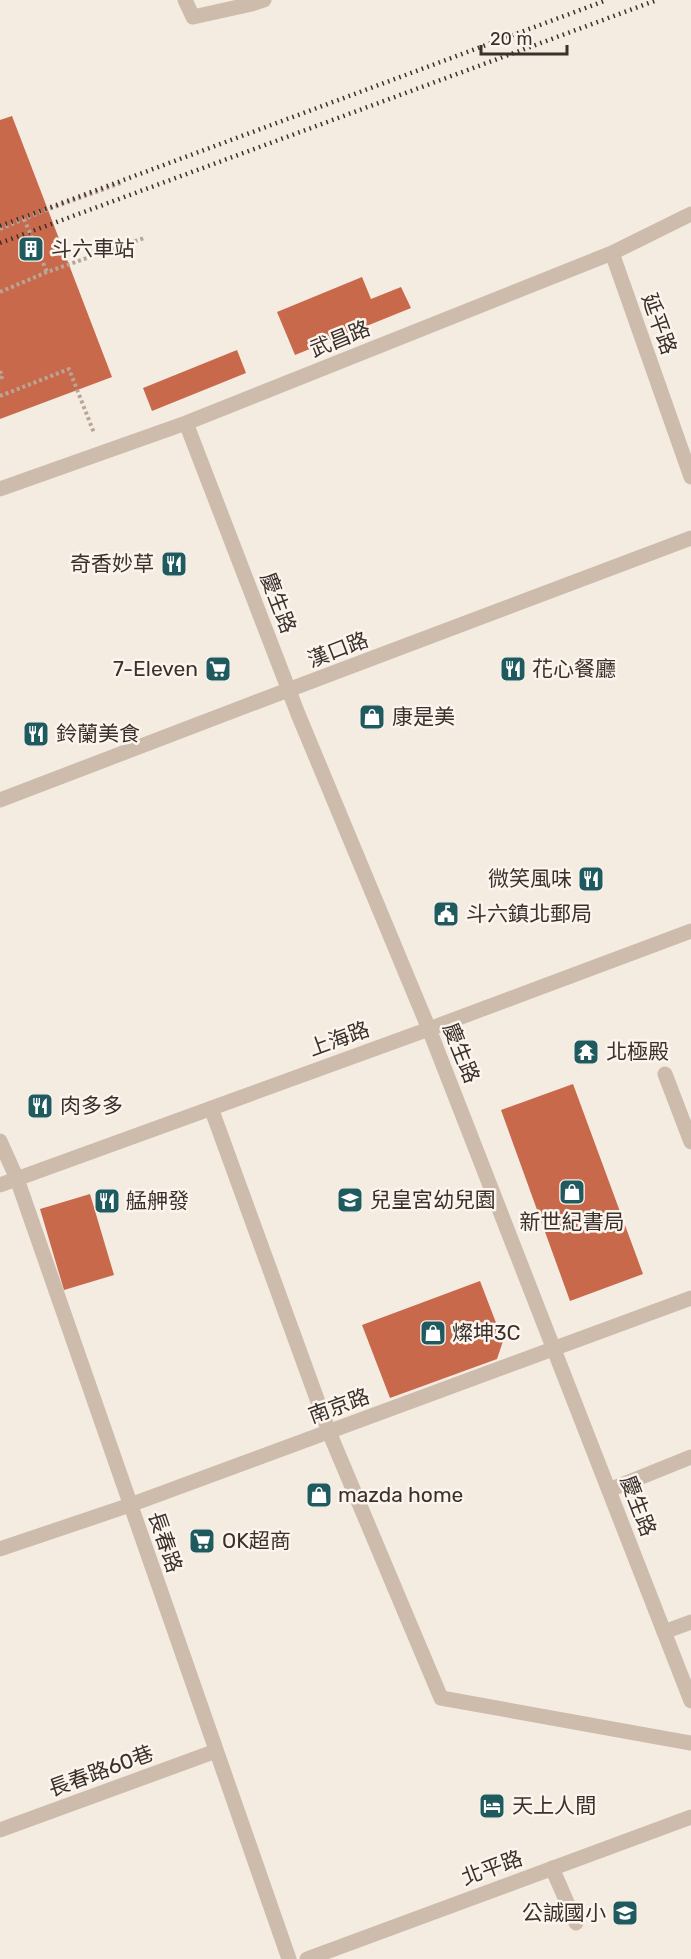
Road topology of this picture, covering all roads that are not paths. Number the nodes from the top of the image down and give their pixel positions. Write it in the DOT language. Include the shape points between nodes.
graph roads {
  1 [pos="185,0"];
  2 [pos="264,0"];
  3 [pos="691,214"];
  4 [pos="612,253"];
  5 [pos="186,423"];
  6 [pos="691,477"];
  7 [pos="0,489"];
  8 [pos="691,538"];
  9 [pos="290,691"];
  10 [pos="0,800"];
  11 [pos="691,931"];
  12 [pos="429,1029"];
  13 [pos="665,1074"];
  14 [pos="211,1108"];
  15 [pos="0,1141"];
  16 [pos="691,1142"];
  17 [pos="17,1179"];
  18 [pos="0,1185"];
  19 [pos="691,1298"];
  20 [pos="555,1348"];
  21 [pos="329,1432"];
  22 [pos="691,1457"];
  23 [pos="609,1490"];
  24 [pos="130,1505"];
  25 [pos="0,1549"];
  26 [pos="691,1622"];
  27 [pos="664,1632"];
  28 [pos="691,1701"];
  29 [pos="691,1743"];
  30 [pos="216,1751"];
  31 [pos="691,1816"];
  32 [pos="0,1830"];
  33 [pos="552,1868"];
  34 [pos="576,1923"];
  35 [pos="289,1959"];
  36 [pos="307,1959"];
  1 -- 2 [label="street" via="193,17"];
  3 -- 4 [label="street, 武昌路"];
  4 -- 5 [label="street, 武昌路"];
  4 -- 6 [label="street, 延平路"];
  5 -- 7 [label="street, 武昌路"];
  5 -- 9 [label="street, 慶生路"];
  8 -- 9 [label="street, 漢口路"];
  9 -- 10 [label="street, 漢口路"];
  9 -- 12 [label="street, 慶生路"];
  11 -- 12 [label="street, 上海路"];
  12 -- 14 [label="street, 上海路"];
  12 -- 20 [label="street, 慶生路"];
  13 -- 16 [label="street"];
  14 -- 17 [label="street, 上海路"];
  14 -- 21 [label="street"];
  15 -- 17 [label="street, 長春路"];
  17 -- 18 [label="street, 上海路"];
  17 -- 24 [label="street, 長春路"];
  19 -- 20 [label="street, 南京路"];
  20 -- 21 [label="street, 南京路"];
  20 -- 23 [label="street, 慶生路"];
  21 -- 24 [label="street, 南京路"];
  21 -- 29 [label="street" via="441,1698"];
  22 -- 23 [label="street"];
  23 -- 27 [label="street, 慶生路"];
  24 -- 25 [label="street, 南京路"];
  24 -- 30 [label="street, 長春路"];
  26 -- 27 [label="street"];
  27 -- 28 [label="street, 慶生路"];
  30 -- 32 [label="street, 長春路60巷"];
  30 -- 35 [label="street, 長春路"];
  31 -- 33 [label="street, 北平路"];
  33 -- 34 [label="street"];
  33 -- 36 [label="street, 北平路"];
}
